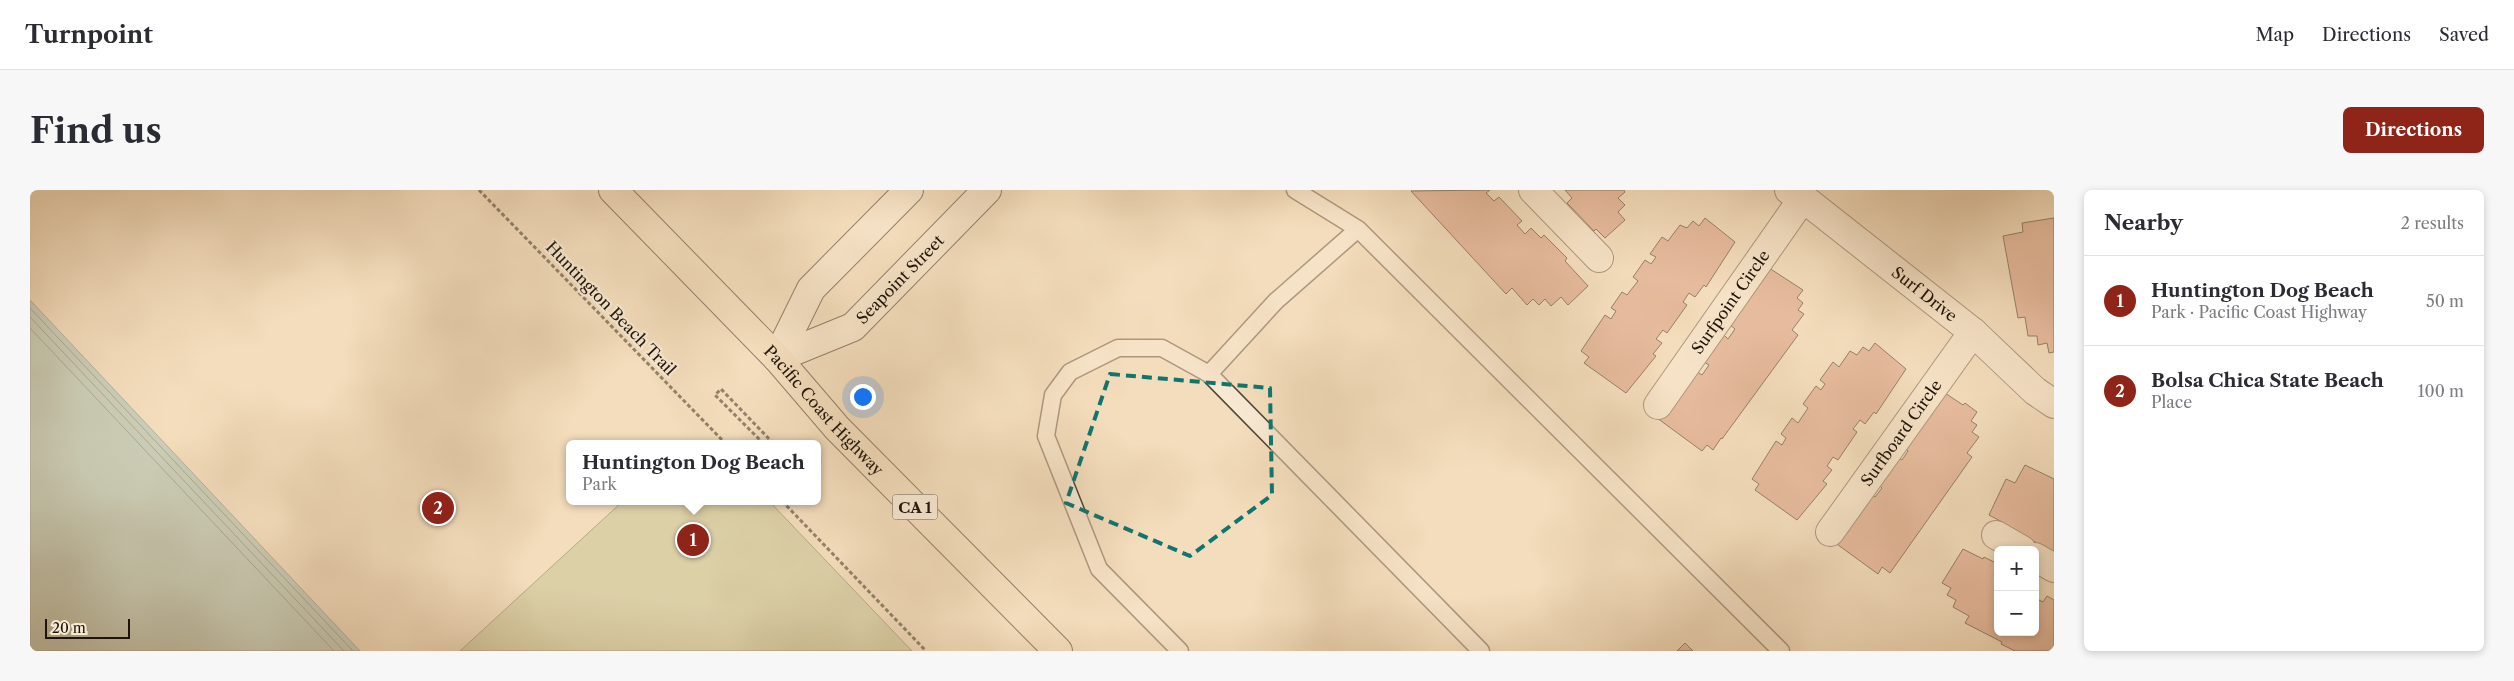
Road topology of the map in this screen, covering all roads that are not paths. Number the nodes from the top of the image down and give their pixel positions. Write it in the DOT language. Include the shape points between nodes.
graph roads {
  1 [pos="613,190"];
  2 [pos="909,190"];
  3 [pos="987,190"];
  4 [pos="1295,190"];
  5 [pos="1533,190"];
  6 [pos="1796,194"];
  7 [pos="1358,229"];
  8 [pos="1599,258"];
  9 [pos="1973,332"];
  10 [pos="777,358"];
  11 [pos="1209,374"];
  12 [pos="2054,404"];
  13 [pos="1658,405"];
  14 [pos="1830,532"];
  15 [pos="1996,535"];
  16 [pos="2015,546"];
  17 [pos="2039,559"];
  18 [pos="2054,568"];
  19 [pos="1058,651"];
  20 [pos="1180,651"];
  21 [pos="1481,651"];
  22 [pos="1781,651"];
  1 -- 10 [label="highway, Pacific Coast Highway / CA 1"];
  2 -- 10 [label="street" via="812,289"];
  3 -- 10 [label="street, Seapoint Street" via="854,327"];
  4 -- 7 [label="lane"];
  5 -- 8 [label="street"];
  6 -- 9 [label="street, Surf Drive"];
  6 -- 13 [label="street, Surfpoint Circle"];
  7 -- 11 [label="lane" via="1276,302"];
  7 -- 22 [label="lane"];
  9 -- 12 [label="street, Surf Drive" via="2035,391"];
  9 -- 14 [label="street, Surfboard Circle"];
  10 -- 19 [label="highway, Pacific Coast Highway / CA 1" via="837,428"];
  11 -- 20 [label="lane" via="1162,348 1118,348 1070,372 1054,394 1046,436 1099,569"];
  11 -- 21 [label="lane"];
  15 -- 16 [label="street"];
  17 -- 18 [label="street"];
}
